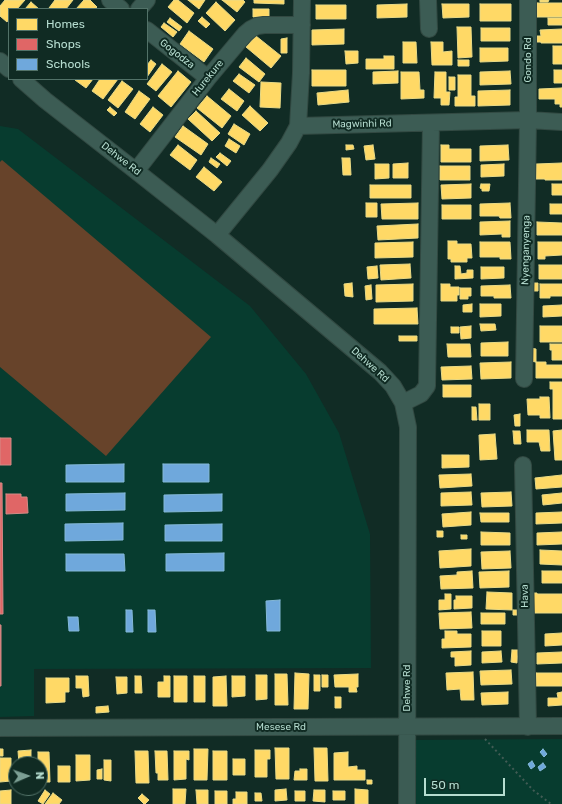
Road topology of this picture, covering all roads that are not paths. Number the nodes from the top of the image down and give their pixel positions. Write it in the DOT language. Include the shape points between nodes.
graph roads {
  1 [pos="110,0"];
  2 [pos="147,0"];
  3 [pos="302,0"];
  4 [pos="428,0"];
  5 [pos="528,0"];
  6 [pos="120,8"];
  7 [pos="140,8"];
  8 [pos="302,25"];
  9 [pos="429,29"];
  10 [pos="148,31"];
  11 [pos="0,61"];
  12 [pos="8,68"];
  13 [pos="208,78"];
  14 [pos="22,80"];
  15 [pos="528,120"];
  16 [pos="562,122"];
  17 [pos="432,123"];
  18 [pos="298,126"];
  19 [pos="136,170"];
  20 [pos="217,235"];
  21 [pos="524,379"];
  22 [pos="403,403"];
  23 [pos="523,465"];
  24 [pos="407,726"];
  25 [pos="562,726"];
  26 [pos="528,727"];
  27 [pos="0,728"];
  28 [pos="407,804"];
  1 -- 6 [label="street"];
  2 -- 7 [label="street"];
  3 -- 8 [label="street"];
  4 -- 9 [label="street"];
  5 -- 15 [label="street, Gondo Rd"];
  8 -- 13 [label="street, Hurekure" via="264,25 251,29"];
  8 -- 18 [label="street"];
  10 -- 13 [label="street, Gogodza"];
  11 -- 12 [label="street"];
  13 -- 19 [label="street, Hurekure"];
  14 -- 19 [label="street, Dehwe Rd"];
  15 -- 16 [label="street, Magwinhi Rd"];
  15 -- 17 [label="street, Magwinhi Rd"];
  15 -- 21 [label="street, Nyenganyenga"];
  17 -- 18 [label="street, Magwinhi Rd"];
  17 -- 22 [label="street" via="427,386 421,394"];
  18 -- 20 [label="street" via="270,170"];
  19 -- 20 [label="street, Dehwe Rd"];
  20 -- 22 [label="street, Dehwe Rd" via="380,372 393,386"];
  22 -- 24 [label="street, Dehwe Rd" via="408,427"];
  23 -- 26 [label="street, Hava"];
  24 -- 26 [label="street, Mesese Rd"];
  24 -- 27 [label="street, Mesese Rd"];
  24 -- 28 [label="street, Dehwe Rd"];
  25 -- 26 [label="street, Mesese Rd"];
}
